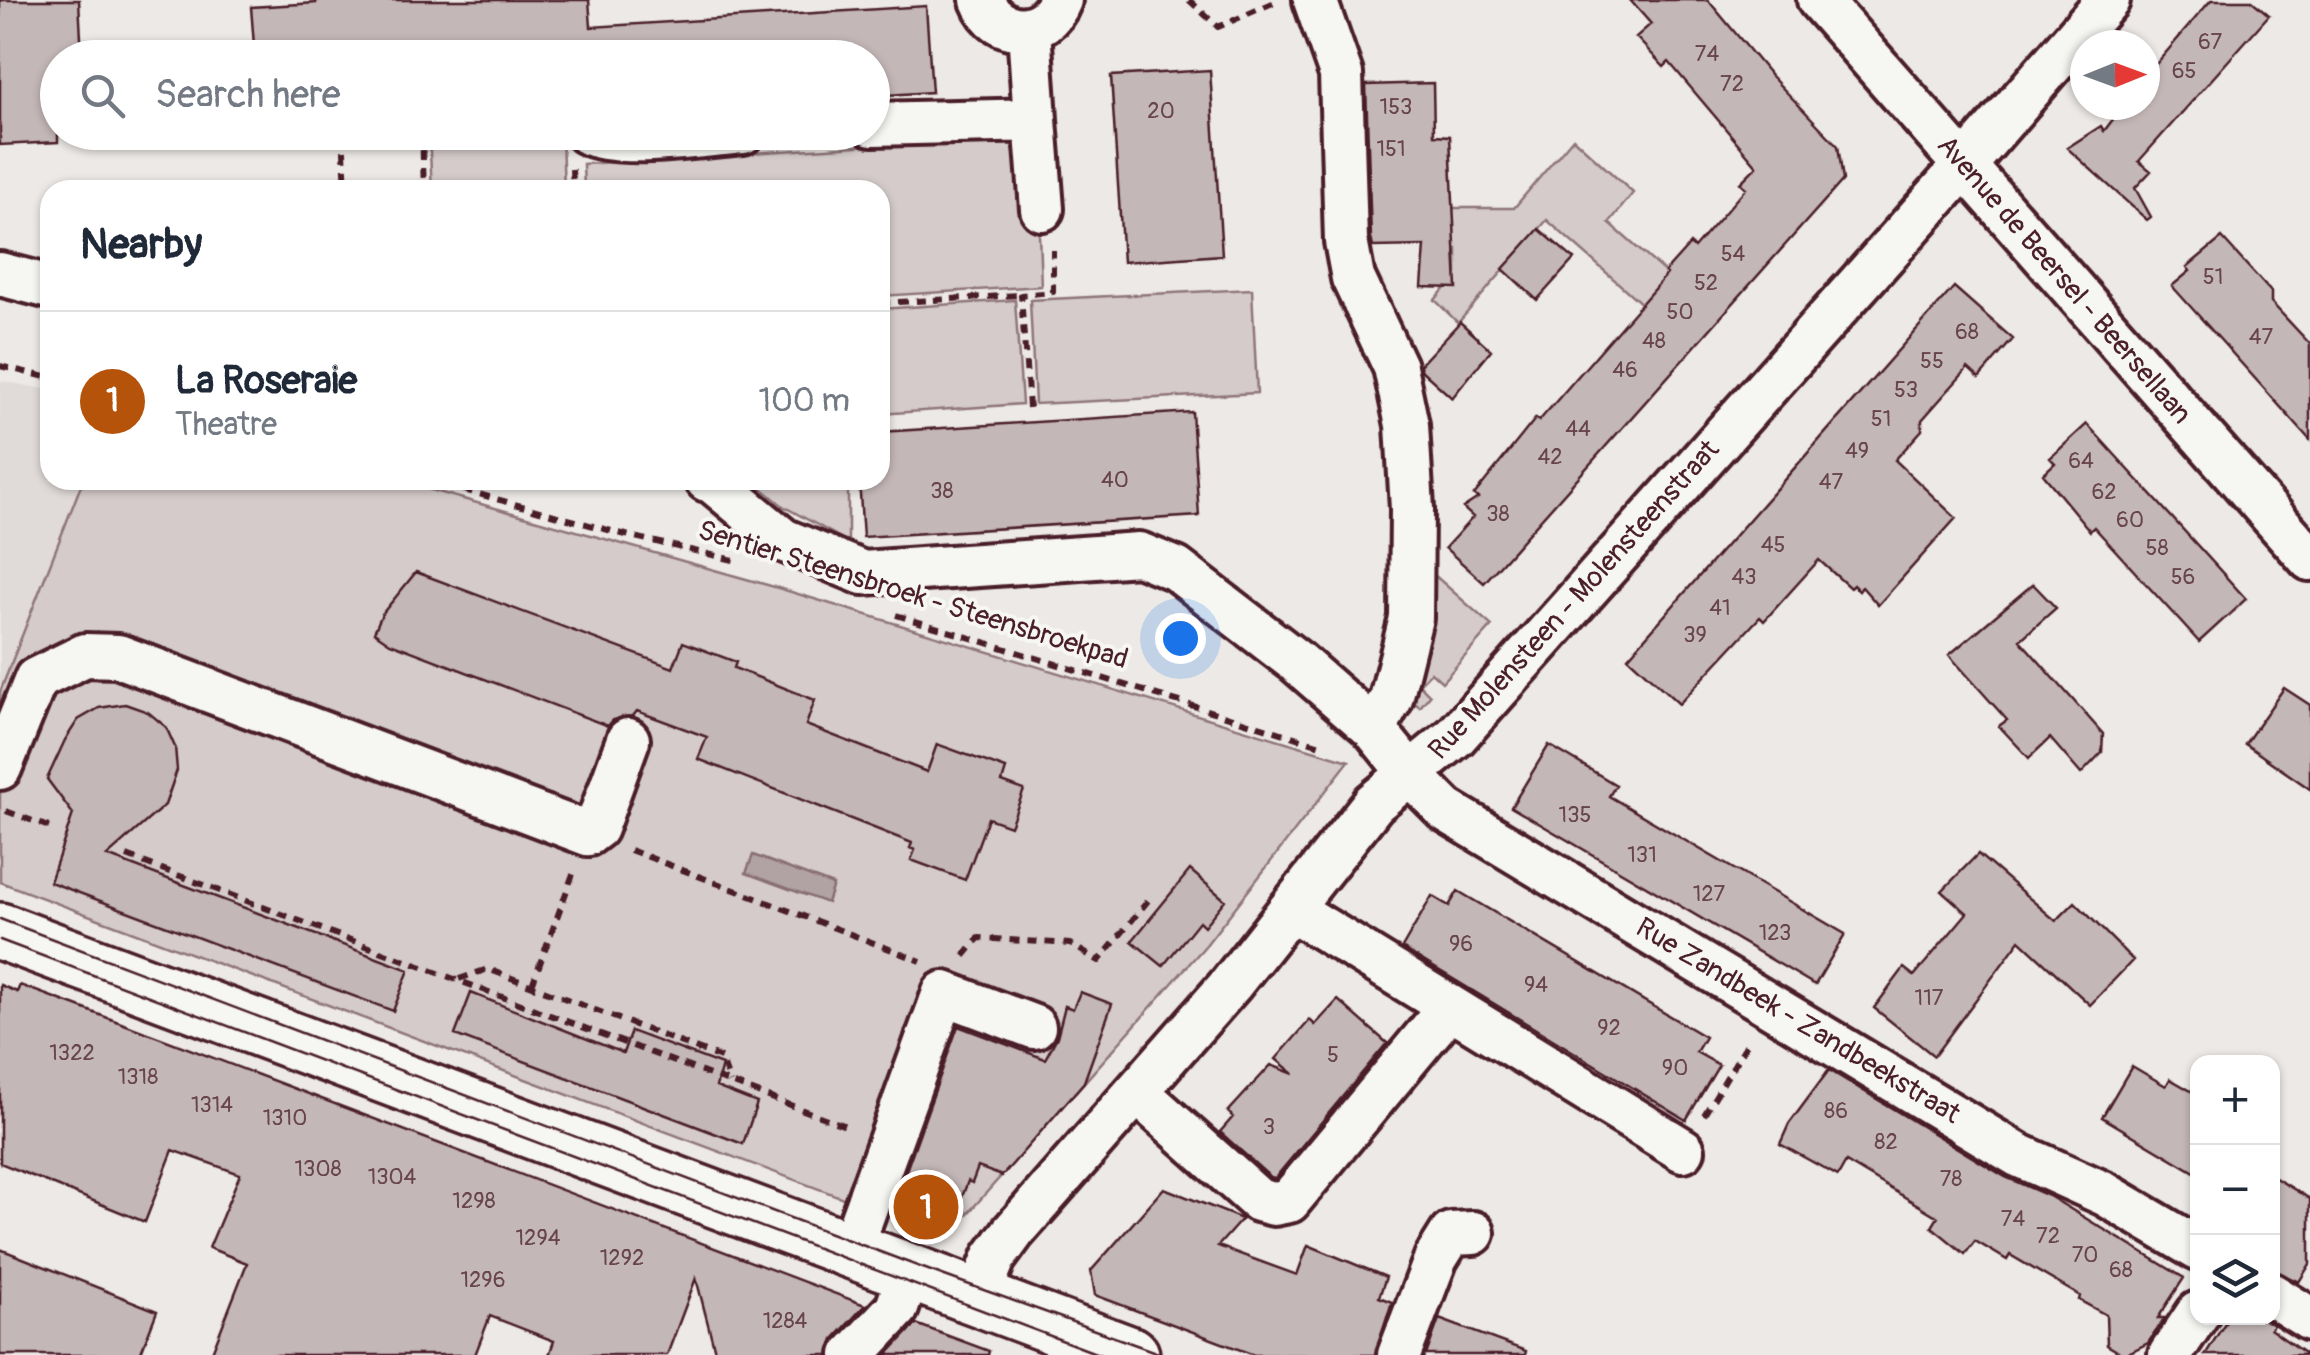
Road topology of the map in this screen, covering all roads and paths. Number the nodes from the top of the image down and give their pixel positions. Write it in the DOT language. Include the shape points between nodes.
graph roads {
  1 [pos="982,0"];
  2 [pos="1060,0"];
  3 [pos="1189,0"];
  4 [pos="1282,0"];
  5 [pos="1315,0"];
  6 [pos="1818,0"];
  7 [pos="2108,0"];
  8 [pos="1029,30"];
  9 [pos="1035,120"];
  10 [pos="890,124"];
  11 [pos="344,150"];
  12 [pos="423,150"];
  13 [pos="1964,166"];
  14 [pos="345,180"];
  15 [pos="424,180"];
  16 [pos="1042,209"];
  17 [pos="0,274"];
  18 [pos="40,284"];
  19 [pos="1021,294"];
  20 [pos="890,302"];
  21 [pos="0,366"];
  22 [pos="40,376"];
  23 [pos="1029,408"];
  24 [pos="464,490"];
  25 [pos="723,490"];
  26 [pos="2310,559"];
  27 [pos="741,561"];
  28 [pos="888,612"];
  29 [pos="1374,729"];
  30 [pos="628,740"];
  31 [pos="0,768"];
  32 [pos="1411,775"];
  33 [pos="0,808"];
  34 [pos="52,828"];
  35 [pos="588,834"];
  36 [pos="127,856"];
  37 [pos="1150,897"];
  38 [pos="1292,908"];
  39 [pos="0,931"];
  40 [pos="456,980"];
  41 [pos="948,983"];
  42 [pos="532,986"];
  43 [pos="1770,1004"];
  44 [pos="1450,1007"];
  45 [pos="1034,1027"];
  46 [pos="731,1084"];
  47 [pos="1136,1092"];
  48 [pos="889,1142"];
  49 [pos="1683,1150"];
  50 [pos="1473,1233"];
  51 [pos="2190,1243"];
  52 [pos="850,1251"];
  53 [pos="910,1273"];
  54 [pos="978,1298"];
  55 [pos="2280,1300"];
  56 [pos="2310,1320"];
  57 [pos="2190,1325"];
  58 [pos="853,1355"];
  59 [pos="1131,1355"];
  60 [pos="1399,1355"];
  61 [pos="2170,1355"];
  1 -- 8 [label="street" via="998,23"];
  2 -- 8 [label="street" via="1056,12"];
  3 -- 4 [label="path" via="1218,27"];
  5 -- 29 [label="street" via="1341,74 1353,278 1395,367 1407,425 1410,618 1391,699"];
  6 -- 13 [label="street, Avenue de Beersel - Beersellaan"];
  7 -- 13 [label="street, Rue Molensteen - Molensteenstraat"];
  8 -- 9 [label="street"];
  9 -- 10 [label="street"];
  9 -- 16 [label="street"];
  11 -- 14 [label="path"];
  12 -- 15 [label="path"];
  13 -- 26 [label="street, Avenue de Beersel - Beersellaan"];
  13 -- 32 [label="street, Rue Molensteen - Molensteenstraat" via="1456,736"];
  16 -- 19 [label="path" via="1053,292"];
  17 -- 18 [label="street"];
  19 -- 20 [label="path"];
  19 -- 23 [label="path"];
  21 -- 22 [label="path"];
  24 -- 27 [label="path, Sentier Steensbroek - Steensbroekpad"];
  25 -- 29 [label="street, Rue Zandbeek - Zandbeekstraat" via="782,540 862,573 1139,554 1176,569"];
  28 -- 29 [label="path, Sentier Steensbroek - Steensbroekpad" via="1351,753"];
  29 -- 32 [label="street, Rue Zandbeek - Zandbeekstraat"];
  30 -- 35 [label="street" via="596,828"];
  31 -- 35 [label="street" via="36,679 85,655 118,656"];
  32 -- 38 [label="street, Rue Molensteen - Molensteenstraat" via="1374,803"];
  32 -- 43 [label="street, Rue Zandbeek - Zandbeekstraat" via="1446,810"];
  33 -- 34 [label="path"];
  35 -- 41 [label="path"];
  35 -- 42 [label="path"];
  36 -- 40 [label="path"];
  37 -- 41 [label="path" via="1099,961 1070,944 979,938"];
  38 -- 44 [label="street"];
  38 -- 47 [label="street, Rue Molensteen - Molensteenstraat"];
  39 -- 52 [label="main road"];
  40 -- 42 [label="path" via="488,969"];
  40 -- 46 [label="path"];
  41 -- 45 [label="street"];
  41 -- 48 [label="street"];
  42 -- 46 [label="path" via="721,1058"];
  43 -- 49 [label="path"];
  43 -- 51 [label="street, Rue Zandbeek - Zandbeekstraat" via="2018,1154"];
  44 -- 47 [label="street" via="1289,1201 1258,1200"];
  44 -- 49 [label="street"];
  46 -- 48 [label="path"];
  47 -- 54 [label="street, Rue Molensteen - Molensteenstraat" via="994,1258"];
  48 -- 52 [label="street"];
  50 -- 60 [label="street" via="1451,1234 1436,1258"];
  52 -- 53 [label="main road"];
  53 -- 54 [label="main road"];
  53 -- 58 [label="street" via="897,1308"];
  54 -- 59 [label="main road"];
  55 -- 56 [label="street"];
  57 -- 61 [label="street"];
}
